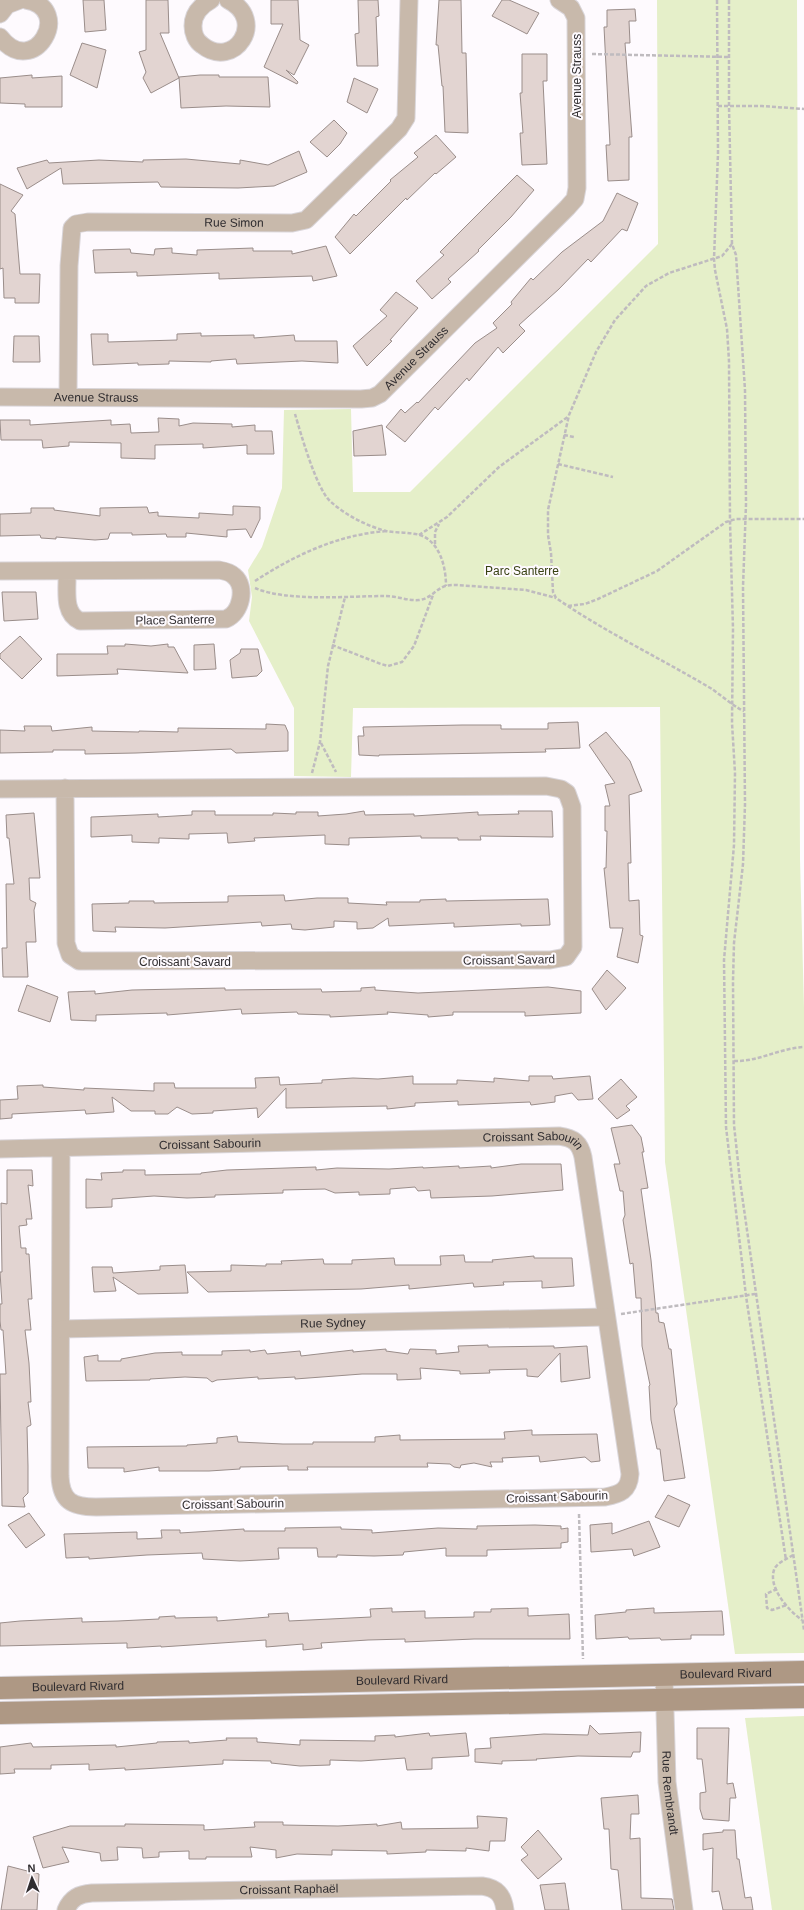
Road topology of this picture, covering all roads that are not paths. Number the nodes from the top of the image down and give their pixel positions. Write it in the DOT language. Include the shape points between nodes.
graph roads {
  1 [pos="20,0"];
  2 [pos="26,0"];
  3 [pos="211,0"];
  4 [pos="228,0"];
  5 [pos="409,0"];
  6 [pos="558,0"];
  7 [pos="0,14"];
  8 [pos="0,37"];
  9 [pos="0,397"];
  10 [pos="68,398"];
  11 [pos="0,571"];
  12 [pos="67,571"];
  13 [pos="65,788"];
  14 [pos="0,789"];
  15 [pos="61,1148"];
  16 [pos="0,1149"];
  17 [pos="612,1316"];
  18 [pos="61,1329"];
  19 [pos="804,1672"];
  20 [pos="664,1675"];
  21 [pos="0,1688"];
  22 [pos="804,1697"];
  23 [pos="665,1699"];
  24 [pos="0,1713"];
  25 [pos="66,1910"];
  26 [pos="505,1910"];
  27 [pos="684,1910"];
  1 -- 7 [label="street" via="7,5"];
  2 -- 8 [label="street" via="39,5 48,18 49,26 43,42 37,47 21,51 5,44"];
  3 -- 4 [label="street" via="197,11 194,19 195,36 199,44 215,52 224,52 240,44 247,28 242,11"];
  5 -- 10 [label="street, Rue Simon" via="406,118 399,129 306,220 292,223 88,222 76,224 72,228 69,266"];
  6 -- 10 [label="street, Avenue Strauss" via="571,8 576,18 575,199 380,394 361,399"];
  9 -- 10 [label="street, Avenue Strauss"];
  11 -- 12 [label="street, Place Santerre"];
  12 -- 12 [label="street, Place Santerre" via="219,570 228,572 238,580 240,600 234,613 226,619 80,621 70,615 68,608"];
  13 -- 13 [label="street, Croissant Savard" via="555,786 567,793 572,807 573,947 566,957 550,960 79,961 70,955 66,942"];
  13 -- 14 [label="street, Croissant Savard"];
  15 -- 16 [label="street, Croissant Sabourin"];
  15 -- 17 [label="street, Croissant Sabourin" via="569,1137 581,1148"];
  15 -- 18 [label="street, Croissant Sabourin"];
  17 -- 18 [label="street, Rue Sydney"];
  17 -- 18 [label="street, Croissant Sabourin" via="630,1474 626,1489 605,1497 104,1507 76,1505 63,1495 60,1487"];
  19 -- 20 [label="street, Boulevard Rivard"];
  20 -- 21 [label="street, Boulevard Rivard"];
  20 -- 23 [label="street, Rue Rembrandt"];
  22 -- 23 [label="street, Boulevard Rivard"];
  23 -- 24 [label="street, Boulevard Rivard"];
  23 -- 27 [label="street, Rue Rembrandt" via="668,1801"];
  25 -- 26 [label="street, Croissant Raphaël" via="78,1895 92,1893 482,1886 498,1892"];
}
